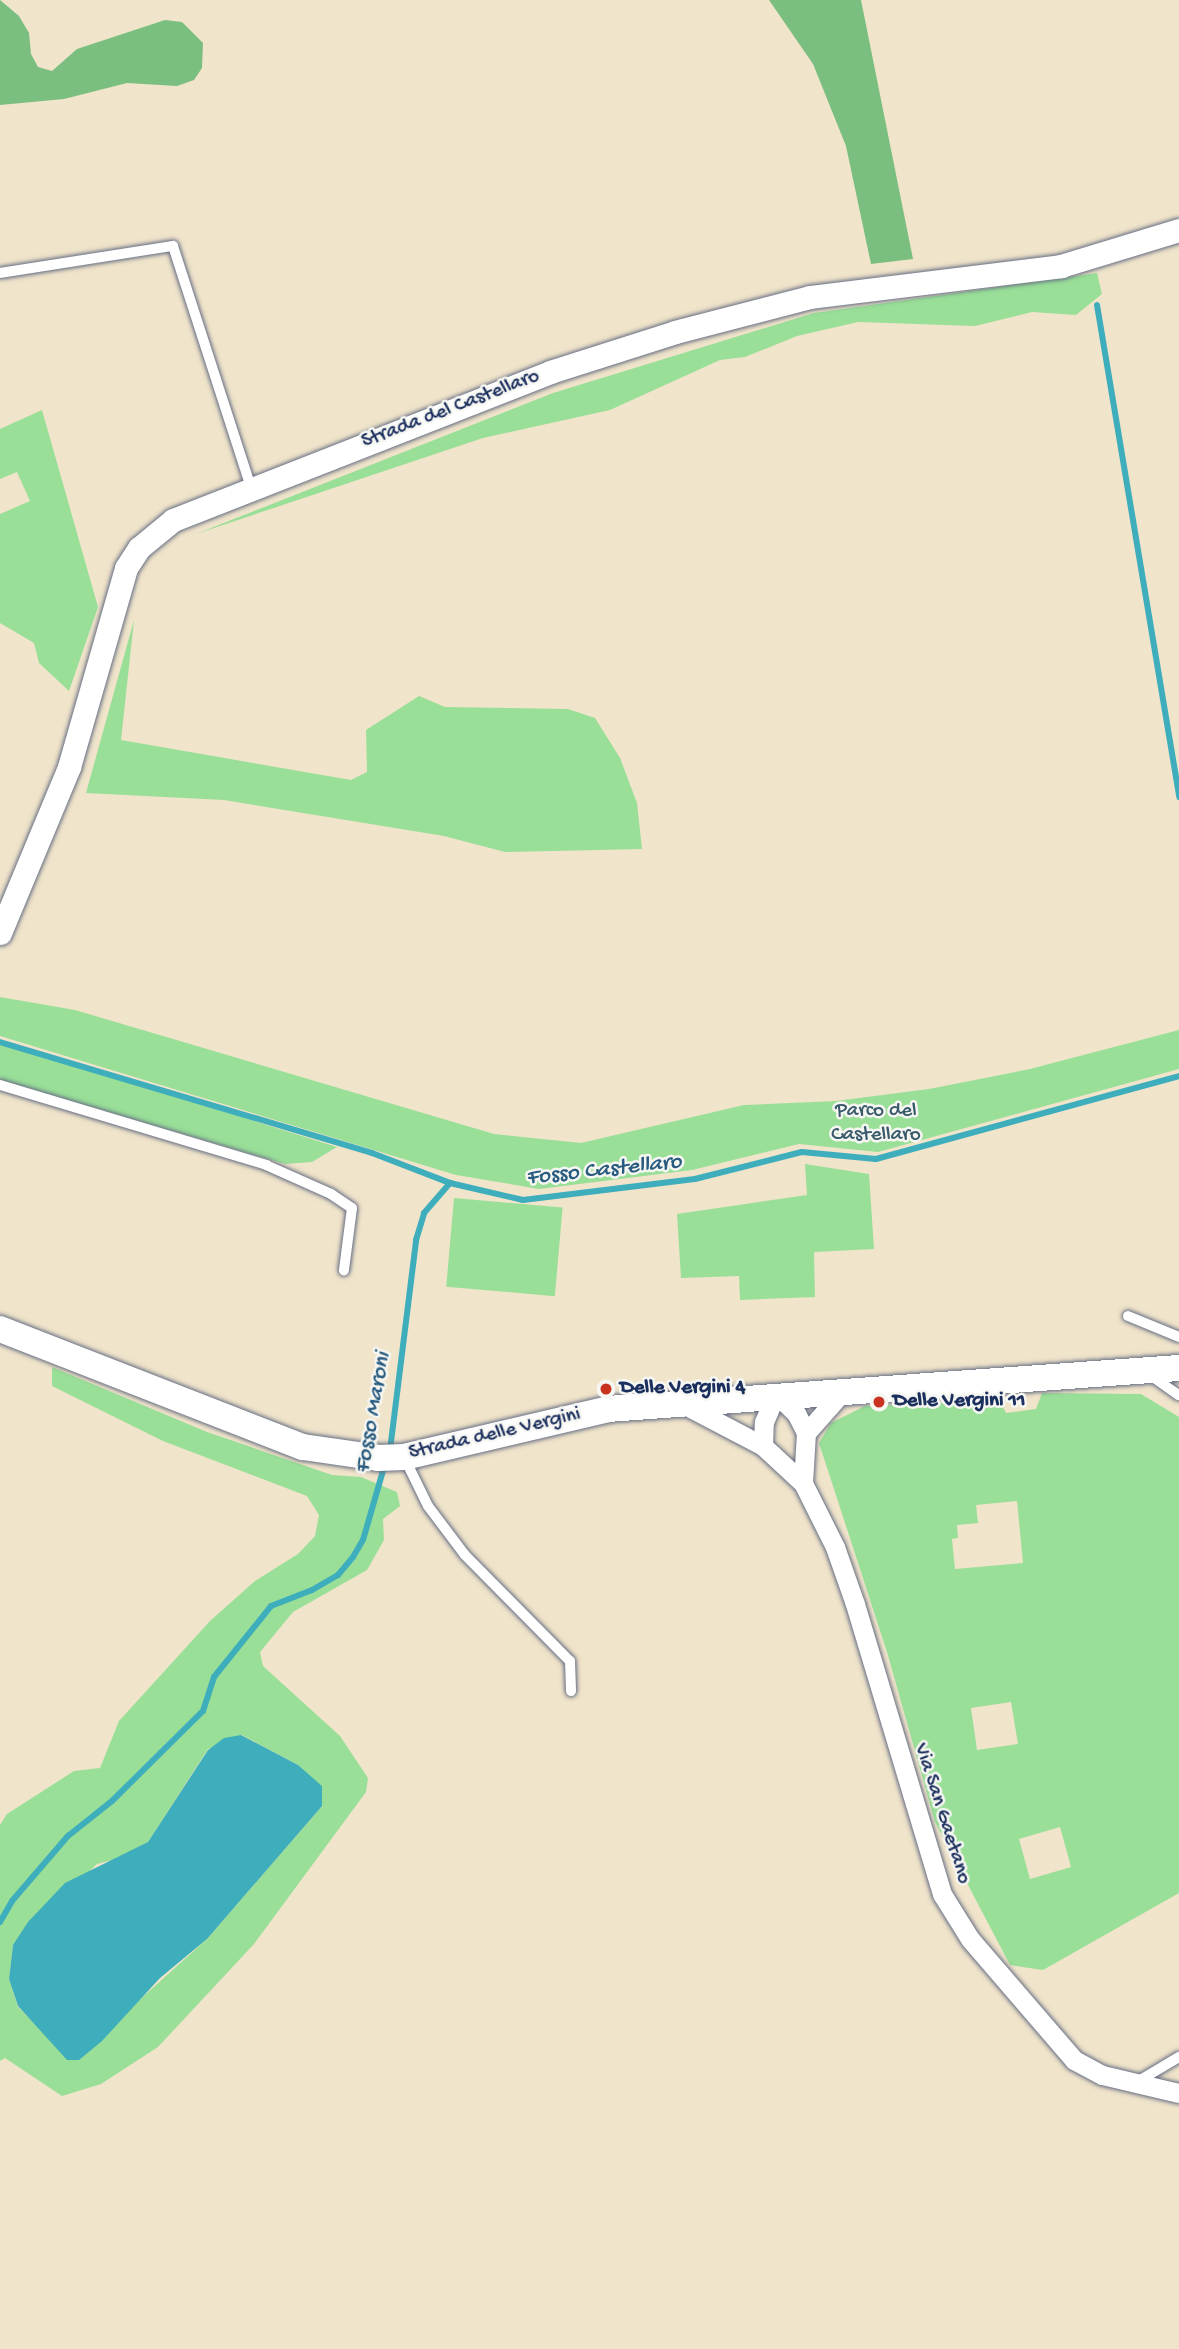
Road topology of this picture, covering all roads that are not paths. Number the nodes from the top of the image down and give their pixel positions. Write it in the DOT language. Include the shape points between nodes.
graph roads {
  1 [pos="1179,230"];
  2 [pos="0,273"];
  3 [pos="251,487"];
  4 [pos="0,933"];
  5 [pos="0,1085"];
  6 [pos="344,1270"];
  7 [pos="1128,1316"];
  8 [pos="0,1329"];
  9 [pos="1179,1337"];
  10 [pos="1179,1368"];
  11 [pos="1143,1371"];
  12 [pos="845,1389"];
  13 [pos="776,1394"];
  14 [pos="1179,1395"];
  15 [pos="678,1401"];
  16 [pos="806,1433"];
  17 [pos="763,1446"];
  18 [pos="404,1457"];
  19 [pos="803,1483"];
  20 [pos="571,1691"];
  21 [pos="1179,2057"];
  22 [pos="1134,2084"];
  23 [pos="1179,2093"];
  1 -- 3 [label="street, Strada del Castellaro" via="1061,266 810,297 675,332 550,372"];
  2 -- 3 [label="lane" via="173,246"];
  3 -- 4 [label="street, Strada del Castellaro" via="173,520 139,548 126,568 69,767"];
  5 -- 6 [label="lane" via="266,1165 331,1194 352,1208"];
  7 -- 9 [label="lane"];
  8 -- 18 [label="main road, Strada delle Vergini" via="303,1447 353,1456"];
  10 -- 11 [label="main road, Strada delle Vergini"];
  11 -- 12 [label="main road, Strada delle Vergini"];
  11 -- 14 [label="lane"];
  12 -- 13 [label="main road, Strada delle Vergini"];
  12 -- 16 [label="street"];
  13 -- 15 [label="main road, Strada delle Vergini"];
  13 -- 16 [label="street" via="796,1413"];
  13 -- 17 [label="street" via="764,1422"];
  15 -- 17 [label="street, Via San Gaetano"];
  15 -- 18 [label="main road, Strada delle Vergini" via="560,1418"];
  16 -- 19 [label="street, Via San Gaetano"];
  17 -- 19 [label="street, Via San Gaetano"];
  18 -- 20 [label="lane" via="428,1506 465,1555 570,1661"];
  19 -- 22 [label="street, Via San Gaetano" via="835,1547 855,1604 942,1894 970,1939 1066,2053 1086,2068"];
  21 -- 22 [label="lane"];
  22 -- 23 [label="street, Via San Gaetano"];
}
